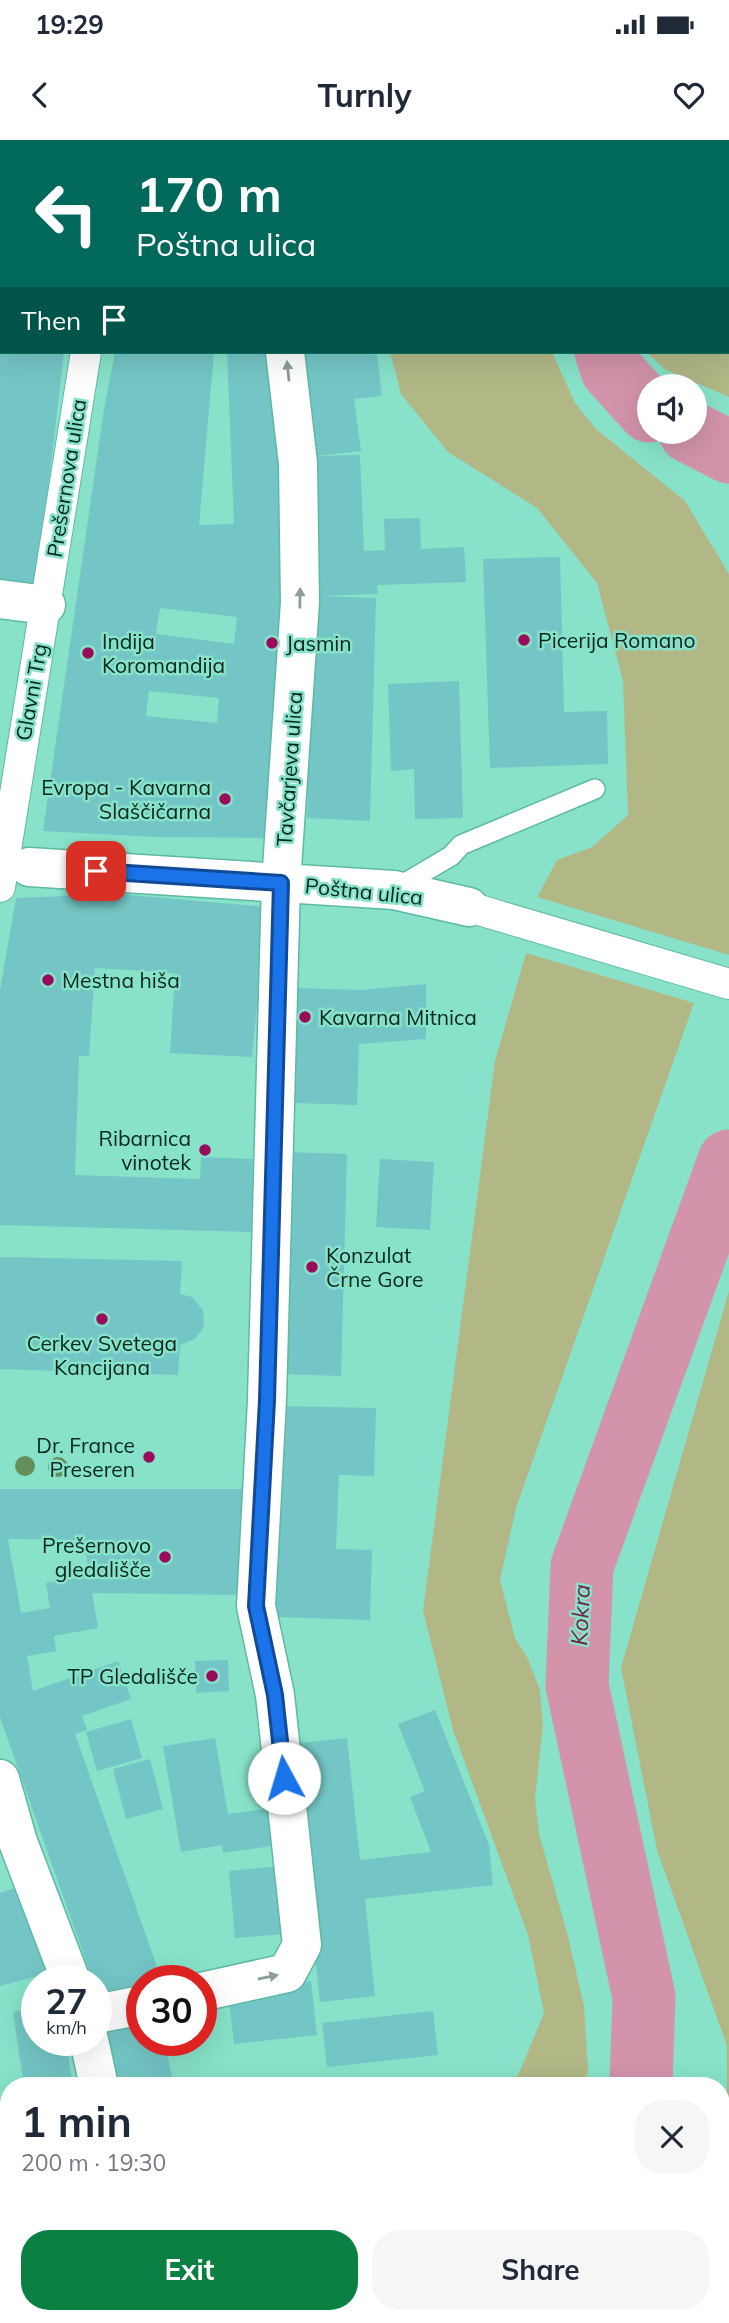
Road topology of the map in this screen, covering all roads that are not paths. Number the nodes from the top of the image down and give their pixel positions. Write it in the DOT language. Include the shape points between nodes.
graph roads {
  1 [pos="86,354"];
  2 [pos="285,354"];
  3 [pos="0,599"];
  4 [pos="46,605"];
  5 [pos="595,789"];
  6 [pos="11,872"];
  7 [pos="281,883"];
  8 [pos="394,890"];
  9 [pos="469,907"];
  10 [pos="729,984"];
  11 [pos="0,1779"];
  12 [pos="9,1842"];
  13 [pos="64,1965"];
  14 [pos="217,1988"];
  15 [pos="92,2056"];
  16 [pos="97,2077"];
  1 -- 4 [label="street, Prešernova ulica"];
  7 -- 2 [label="street, Tavčarjeva ulica, one-way" via="300,602 298,463"];
  3 -- 4 [label="street"];
  4 -- 6 [label="street, Glavni Trg" via="21,750"];
  5 -- 8 [label="lane" via="461,845 451,856"];
  6 -- 7 [label="street, Poštna ulica"];
  7 -- 8 [label="street, Poštna ulica"];
  14 -- 7 [label="street, Tavčarjeva ulica, one-way" via="287,1973 302,1945 275,1695 256,1606 267,1400"];
  8 -- 9 [label="street, Poštna ulica"];
  9 -- 10 [label="street, Poštna ulica"];
  11 -- 12 [label="street"];
  12 -- 13 [label="street"];
  15 -- 16 [label="street"];
}
